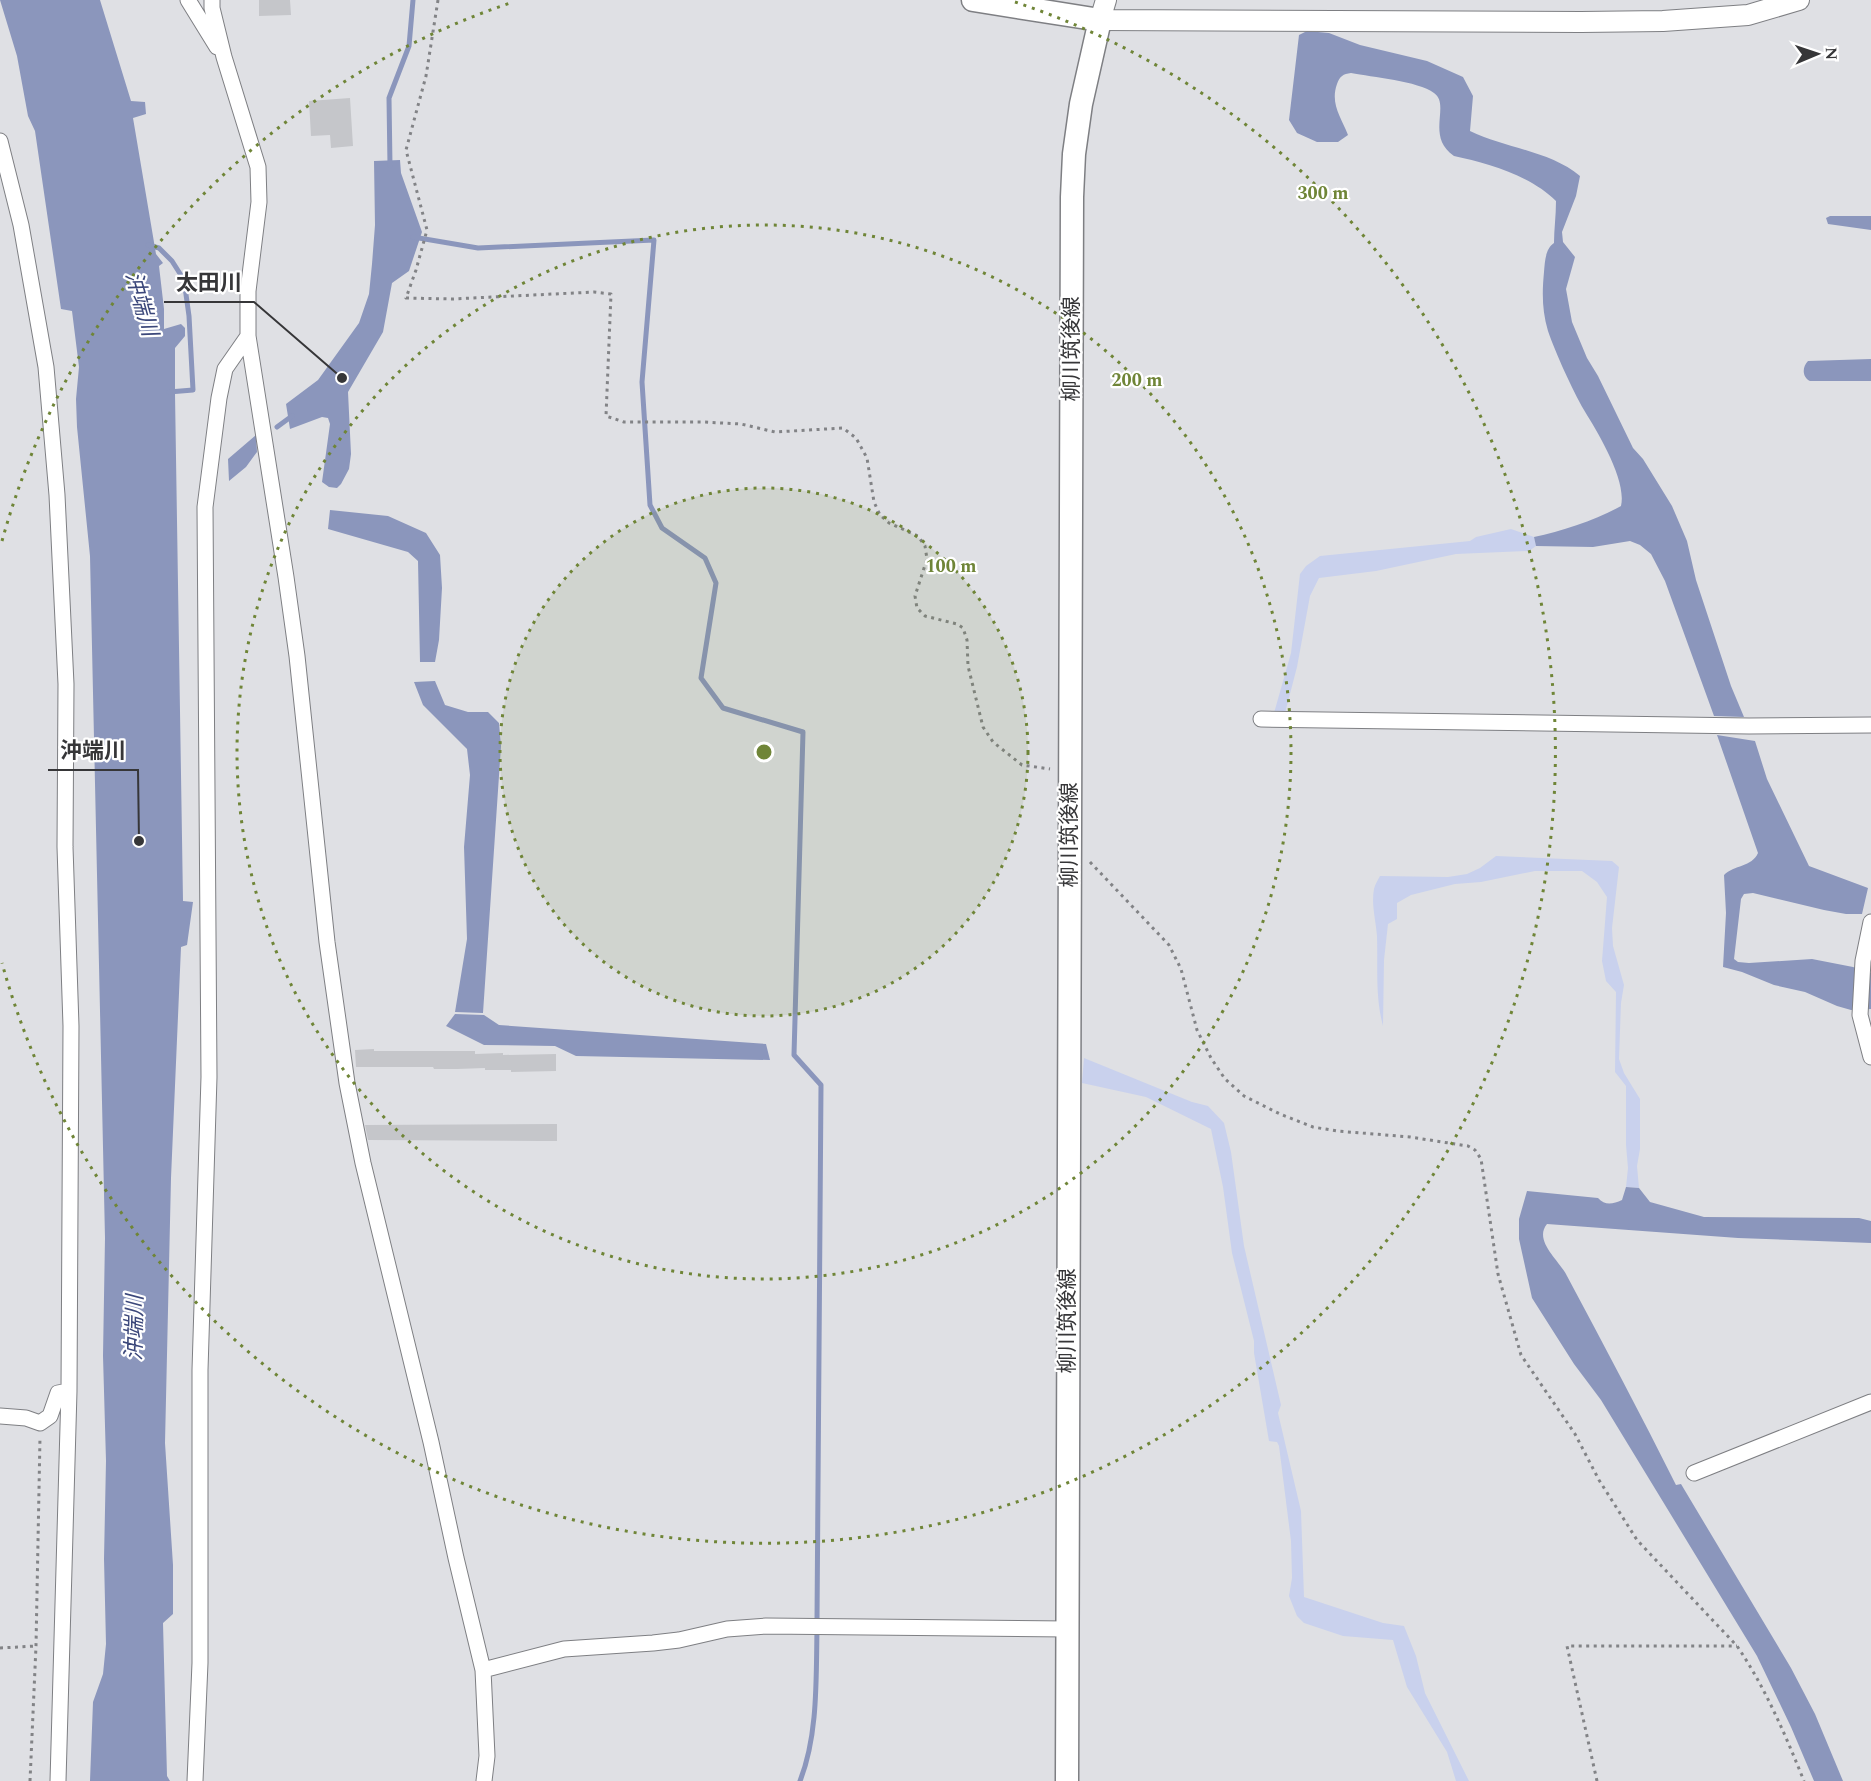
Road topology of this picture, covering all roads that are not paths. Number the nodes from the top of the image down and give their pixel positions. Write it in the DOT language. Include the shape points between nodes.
graph roads {
  1 [pos="188,0"];
  2 [pos="212,0"];
  3 [pos="973,0"];
  4 [pos="1799,0"];
  5 [pos="1103,10"];
  6 [pos="224,57"];
  7 [pos="0,141"];
  8 [pos="248,336"];
  9 [pos="1262,719"];
  10 [pos="1871,725"];
  11 [pos="1871,922"];
  12 [pos="1871,1057"];
  13 [pos="69,1392"];
  14 [pos="1871,1402"];
  15 [pos="0,1416"];
  16 [pos="1694,1473"];
  17 [pos="1068,1629"];
  18 [pos="483,1670"];
  19 [pos="58,1781"];
  20 [pos="195,1781"];
  21 [pos="484,1781"];
  22 [pos="1067,1781"];
  1 -- 6 [label="street"];
  2 -- 6 [label="street"];
  3 -- 5 [label="main road"];
  4 -- 5 [label="street" via="1748,15 1663,21"];
  5 -- 17 [label="main road, 柳川筑後線" via="1081,104 1072,197"];
  6 -- 8 [label="street" via="258,167 259,202 248,291"];
  7 -- 13 [label="street" via="21,225 46,367 57,495 66,684"];
  8 -- 18 [label="street" via="291,611 327,942 347,1083"];
  8 -- 20 [label="street" via="225,369 205,507 209,1077"];
  9 -- 10 [label="street"];
  11 -- 12 [label="street" via="1863,961 1860,1015"];
  13 -- 15 [label="street" via="58,1393 50,1416 40,1424 26,1418"];
  13 -- 19 [label="street"];
  14 -- 16 [label="street"];
  17 -- 18 [label="street" via="766,1626 728,1629 679,1640 564,1649"];
  17 -- 22 [label="main road, 柳川筑後線"];
  18 -- 21 [label="street"];
}
